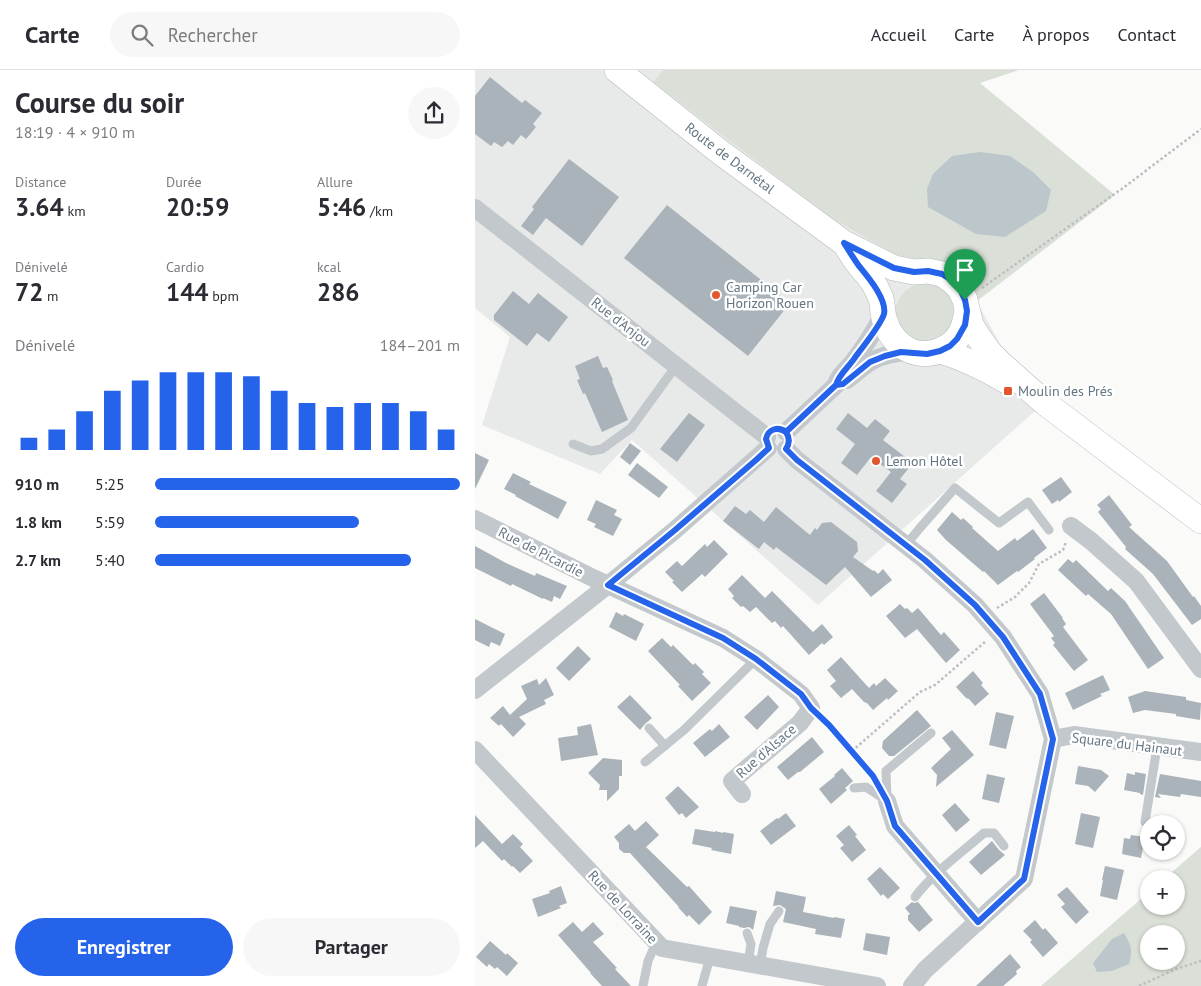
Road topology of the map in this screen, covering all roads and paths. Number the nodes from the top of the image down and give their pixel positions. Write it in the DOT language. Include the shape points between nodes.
graph roads {
  1 [pos="617,70"];
  2 [pos="1201,129"];
  3 [pos="475,208"];
  4 [pos="844,243"];
  5 [pos="914,272"];
  6 [pos="966,305"];
  7 [pos="884,311"];
  8 [pos="940,351"];
  9 [pos="914,352"];
  10 [pos="676,366"];
  11 [pos="836,385"];
  12 [pos="1045,403"];
  13 [pos="777,441"];
  14 [pos="573,444"];
  15 [pos="475,519"];
  16 [pos="1201,521"];
  17 [pos="1071,526"];
  18 [pos="1049,530"];
  19 [pos="906,545"];
  20 [pos="608,585"];
  21 [pos="993,625"];
  22 [pos="756,659"];
  23 [pos="1201,669"];
  24 [pos="475,690"];
  25 [pos="811,708"];
  26 [pos="649,728"];
  27 [pos="931,733"];
  28 [pos="1053,739"];
  29 [pos="665,746"];
  30 [pos="1157,747"];
  31 [pos="475,750"];
  32 [pos="852,751"];
  33 [pos="1201,752"];
  34 [pos="645,762"];
  35 [pos="854,788"];
  36 [pos="742,794"];
  37 [pos="887,801"];
  38 [pos="1146,815"];
  39 [pos="1004,846"];
  40 [pos="937,874"];
  41 [pos="915,897"];
  42 [pos="779,911"];
  43 [pos="978,922"];
  44 [pos="747,933"];
  45 [pos="657,943"];
  46 [pos="710,957"];
  47 [pos="1201,961"];
  48 [pos="754,965"];
  49 [pos="643,986"];
  50 [pos="702,986"];
  51 [pos="709,986"];
  52 [pos="877,986"];
  53 [pos="912,986"];
  54 [pos="1139,986"];
  1 -- 4 [label="main road, Route de Darnétal" via="720,152"];
  2 -- 6 [label="path"];
  3 -- 10 [label="street, Rue d'Anjou"];
  4 -- 5 [label="main road" via="894,268"];
  4 -- 7 [label="main road" via="874,283"];
  5 -- 6 [label="main road" via="942,274 960,289"];
  5 -- 7 [label="main road" via="892,286 886,296"];
  6 -- 8 [label="main road" via="965,325 957,339"];
  6 -- 12 [label="main road" via="971,326 990,353"];
  7 -- 9 [label="main road" via="890,335 900,346"];
  7 -- 11 [label="street" via="876,328 837,379"];
  8 -- 9 [label="main road"];
  8 -- 12 [label="main road" via="978,365"];
  9 -- 11 [label="street" via="901,352 870,362 843,384"];
  10 -- 13 [label="street, Rue d'Anjou"];
  10 -- 14 [label="lane" via="631,428 601,449 591,451"];
  11 -- 13 [label="street"];
  12 -- 16 [label="main road"];
  13 -- 19 [label="street, Rue d'Anjou"];
  13 -- 20 [label="street"];
  15 -- 20 [label="street, Rue de Picardie"];
  17 -- 21 [label="path" via="1063,550 1039,564 1029,583 998,607"];
  17 -- 23 [label="street" via="1137,581"];
  18 -- 19 [label="lane" via="1028,502 999,523 955,488"];
  19 -- 21 [label="street, Rue d'Anjou" via="975,605"];
  20 -- 22 [label="street" via="723,638"];
  20 -- 24 [label="street"];
  21 -- 28 [label="street, Rue d'Anjou" via="1040,694"];
  21 -- 32 [label="path" via="935,684 920,692"];
  22 -- 25 [label="street" via="801,694"];
  22 -- 29 [label="lane"];
  25 -- 32 [label="path"];
  25 -- 36 [label="street, Rue d'Alsace" via="800,723 731,781"];
  26 -- 29 [label="lane"];
  27 -- 37 [label="lane" via="886,771"];
  28 -- 30 [label="street, Square du Hainaut" via="1074,735"];
  28 -- 43 [label="street" via="1024,879"];
  29 -- 34 [label="lane"];
  30 -- 33 [label="street, Square du Hainaut"];
  30 -- 38 [label="lane"];
  31 -- 45 [label="street, Rue de Lorraine"];
  32 -- 37 [label="path" via="873,776"];
  35 -- 37 [label="lane" via="866,787"];
  37 -- 40 [label="street" via="895,826"];
  39 -- 40 [label="lane" via="994,833 984,832"];
  40 -- 41 [label="lane"];
  40 -- 43 [label="street"];
  42 -- 48 [label="lane" via="770,924"];
  43 -- 53 [label="street"];
  44 -- 48 [label="lane"];
  45 -- 46 [label="street, Rue de Lorraine" via="662,948"];
  45 -- 49 [label="lane" via="648,961"];
  46 -- 48 [label="street, Rue de Lorraine"];
  46 -- 50 [label="lane"];
  46 -- 51 [label="lane"];
  47 -- 54 [label="path"];
  48 -- 52 [label="street, Rue de Lorraine"];
}
